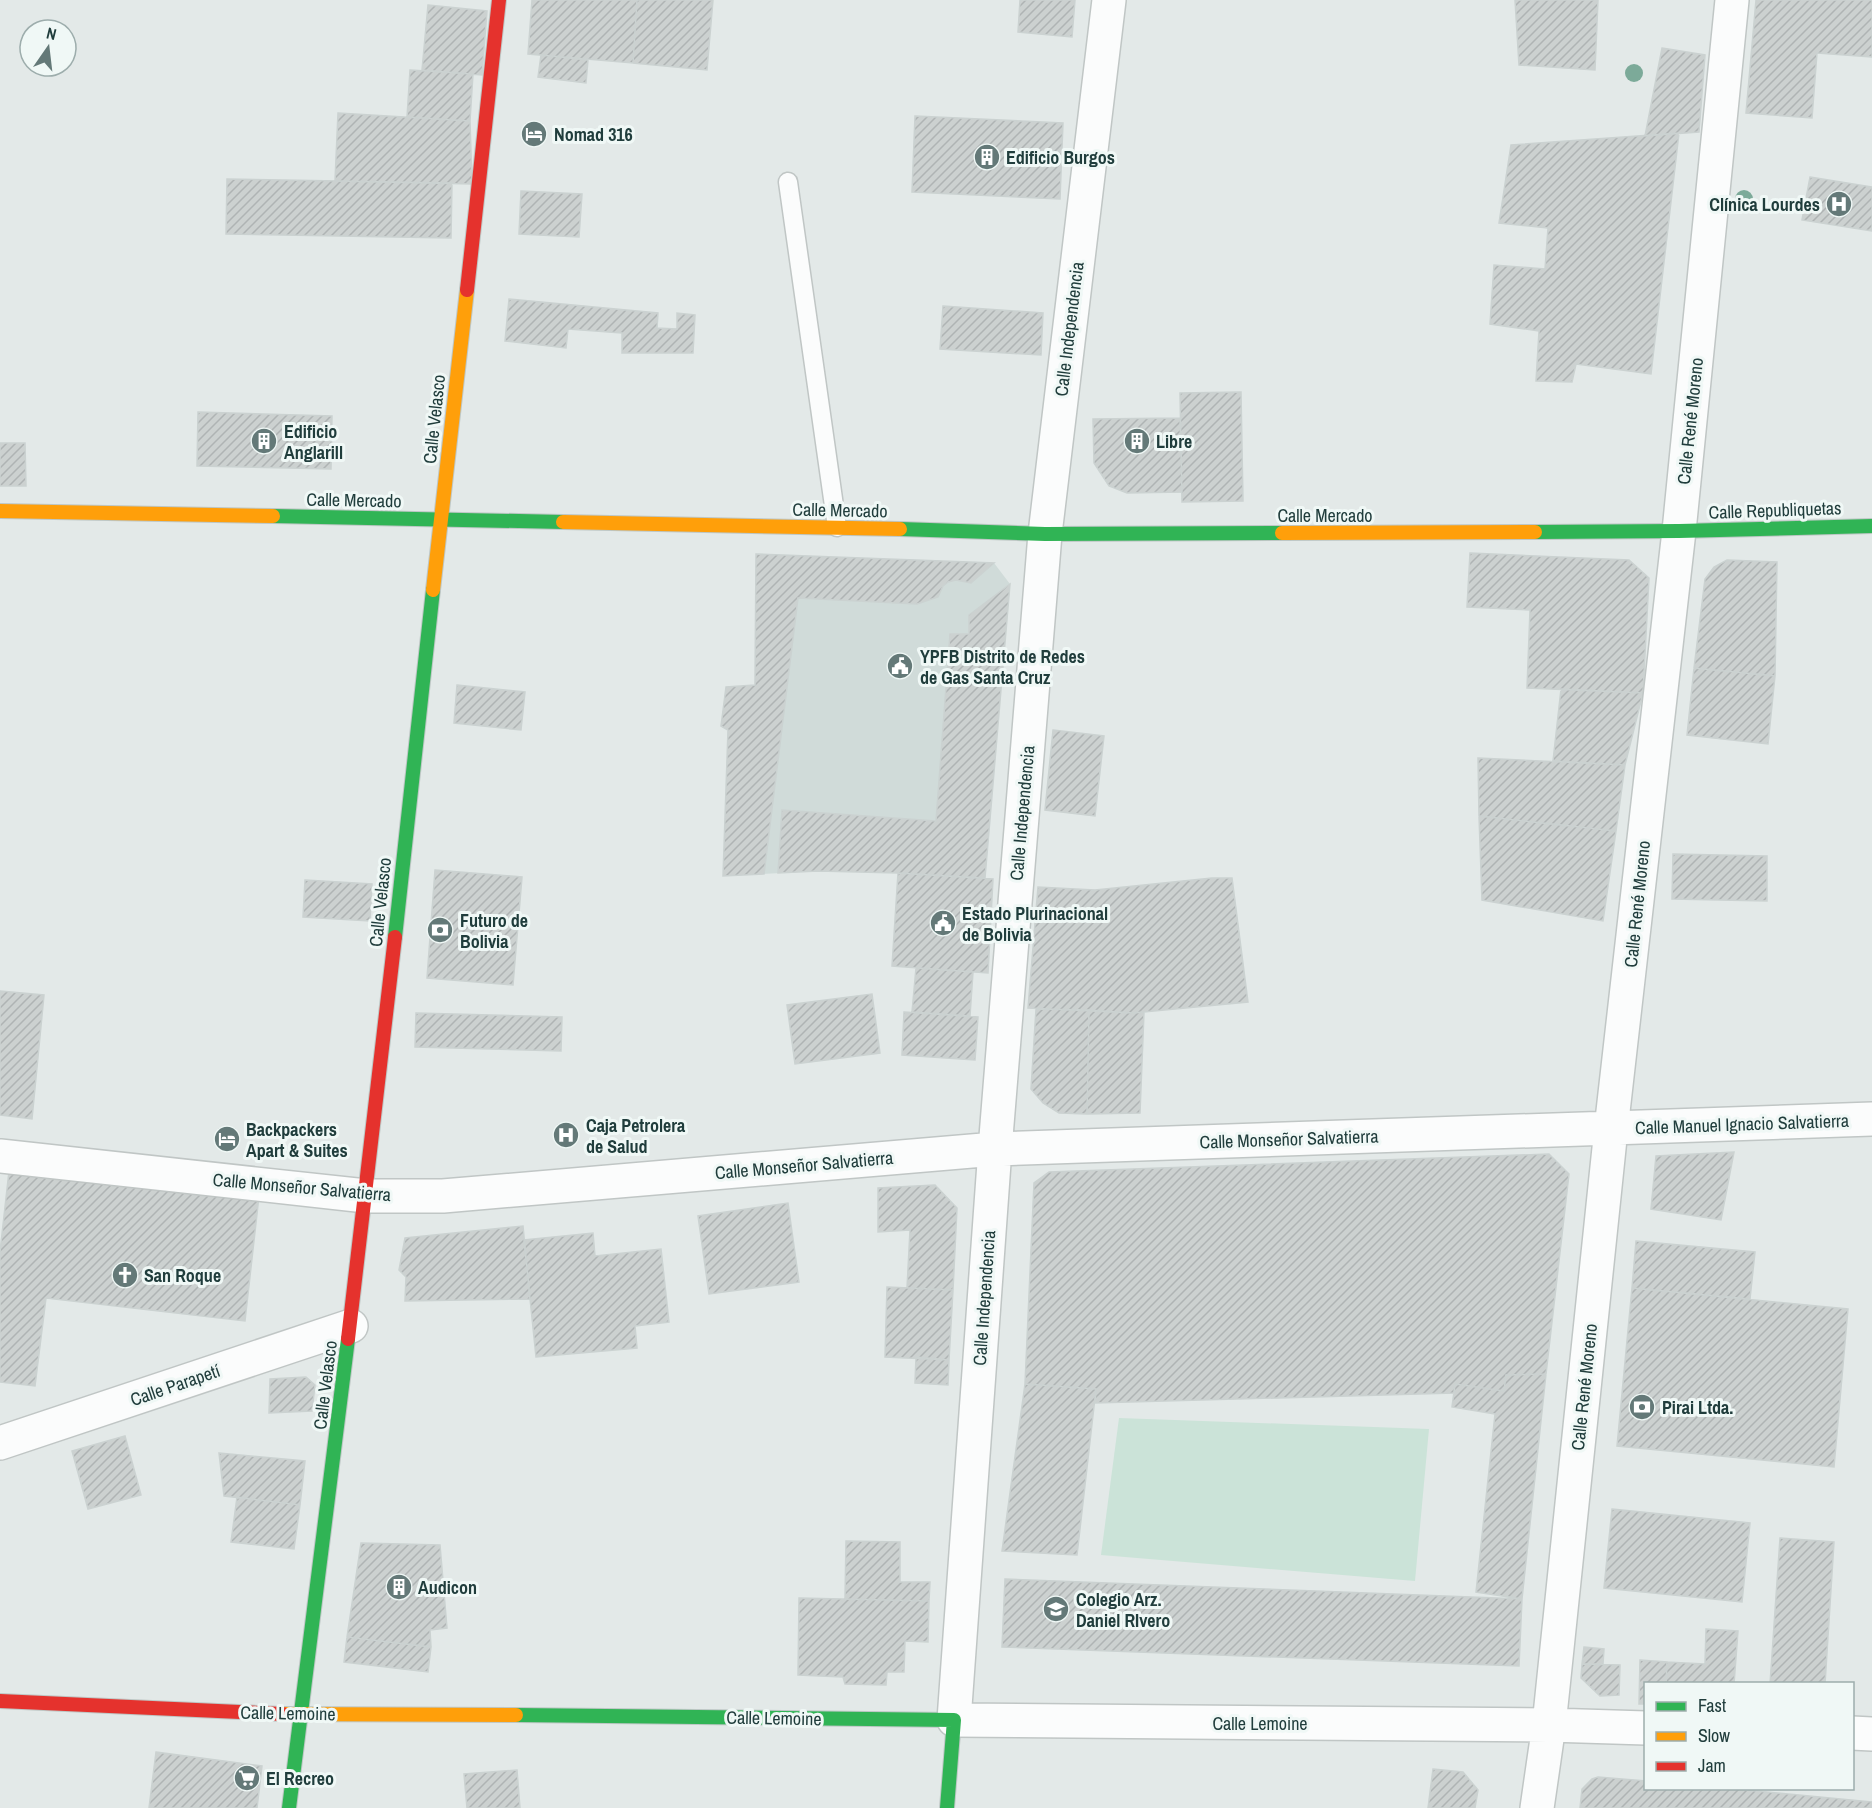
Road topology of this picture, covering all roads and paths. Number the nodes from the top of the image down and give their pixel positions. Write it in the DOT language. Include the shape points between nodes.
graph roads {
  1 [pos="499,0"];
  2 [pos="1108,0"];
  3 [pos="1732,0"];
  4 [pos="788,182"];
  5 [pos="0,511"];
  6 [pos="441,519"];
  7 [pos="1872,526"];
  8 [pos="837,527"];
  9 [pos="1679,531"];
  10 [pos="1045,534"];
  11 [pos="1872,1119"];
  12 [pos="1611,1129"];
  13 [pos="995,1149"];
  14 [pos="0,1156"];
  15 [pos="366,1196"];
  16 [pos="351,1326"];
  17 [pos="0,1443"];
  18 [pos="0,1701"];
  19 [pos="300,1715"];
  20 [pos="954,1720"];
  21 [pos="1549,1725"];
  22 [pos="1644,1728"];
  23 [pos="1854,1733"];
  24 [pos="1872,1734"];
  25 [pos="289,1808"];
  26 [pos="947,1808"];
  27 [pos="1537,1808"];
  1 -- 6 [label="street, Calle Velasco"];
  2 -- 10 [label="street, Calle Independencia"];
  3 -- 9 [label="street, Calle René Moreno"];
  4 -- 8 [label="lane"];
  5 -- 6 [label="street, Calle Mercado"];
  6 -- 8 [label="street, Calle Mercado"];
  6 -- 15 [label="street, Calle Velasco"];
  7 -- 9 [label="street, Calle Republiquetas"];
  8 -- 10 [label="street, Calle Mercado"];
  9 -- 10 [label="street, Calle Mercado"];
  9 -- 12 [label="street, Calle René Moreno"];
  10 -- 13 [label="street, Calle Independencia"];
  11 -- 12 [label="street, Calle Manuel Ignacio Salvatierra"];
  12 -- 13 [label="street, Calle Monseñor Salvatierra"];
  12 -- 21 [label="street, Calle René Moreno"];
  13 -- 15 [label="street, Calle Monseñor Salvatierra" via="443,1196"];
  13 -- 20 [label="street, Calle Independencia"];
  14 -- 15 [label="street, Calle Monseñor Salvatierra"];
  15 -- 16 [label="street, Calle Velasco"];
  16 -- 17 [label="street, Calle Parapetí"];
  16 -- 19 [label="street, Calle Velasco"];
  18 -- 19 [label="street, Calle Lemoine"];
  19 -- 20 [label="street, Calle Lemoine"];
  19 -- 25 [label="street, Calle Velasco"];
  20 -- 21 [label="street, Calle Lemoine"];
  20 -- 26 [label="street, Calle Independencia"];
  21 -- 22 [label="street, Calle Lemoine"];
  21 -- 27 [label="street, Calle René Moreno"];
  23 -- 24 [label="street"];
}
